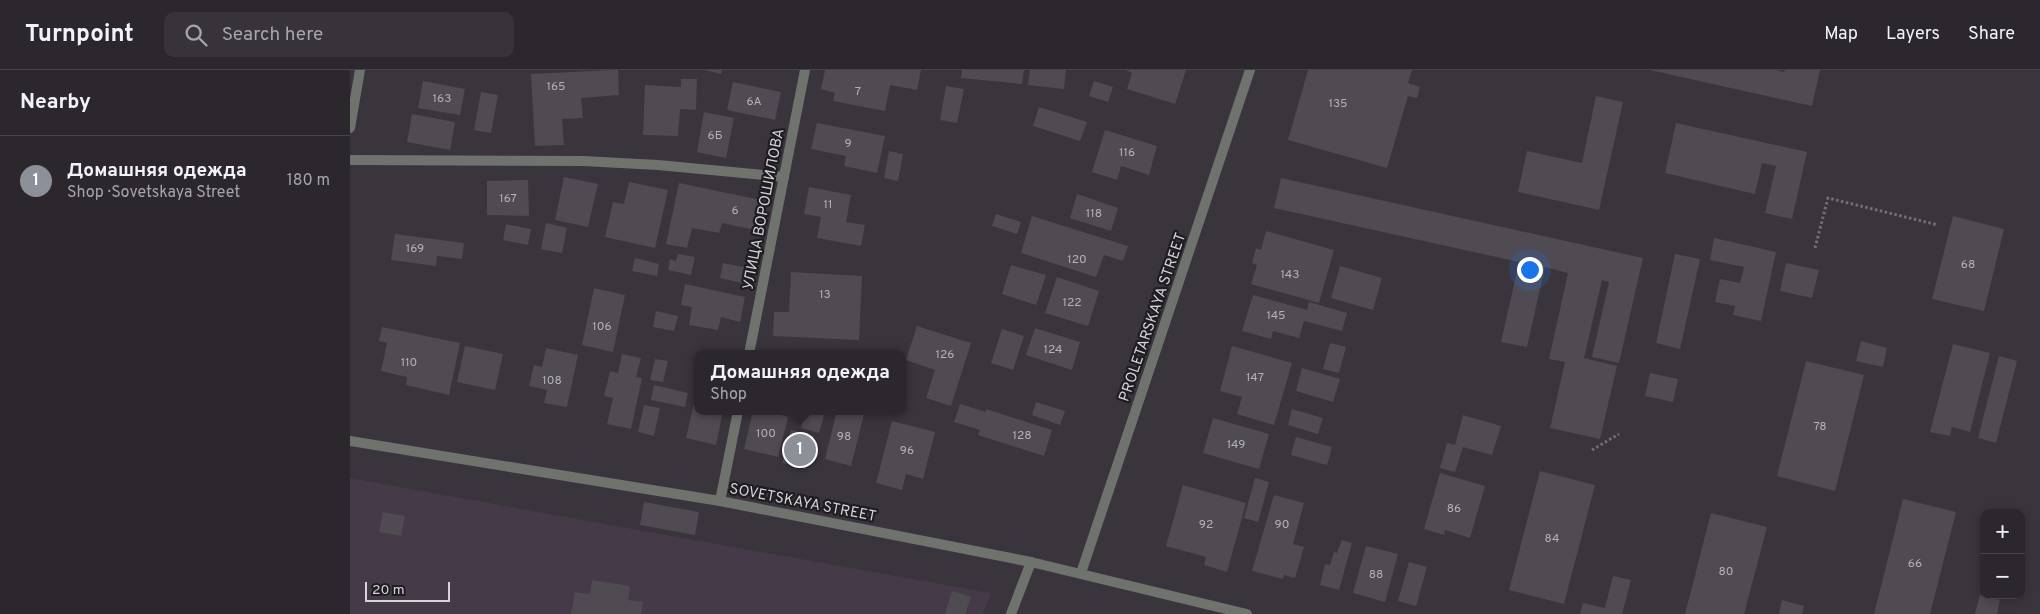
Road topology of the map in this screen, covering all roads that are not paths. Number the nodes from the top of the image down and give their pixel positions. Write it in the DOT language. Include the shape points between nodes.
graph roads {
  1 [pos="360,70"];
  2 [pos="805,70"];
  3 [pos="1250,70"];
  4 [pos="350,128"];
  5 [pos="350,160"];
  6 [pos="784,176"];
  7 [pos="750,350"];
  8 [pos="737,415"];
  9 [pos="350,441"];
  10 [pos="720,500"];
  11 [pos="1031,562"];
  12 [pos="1081,573"];
  13 [pos="1011,614"];
  14 [pos="1247,614"];
  1 -- 4 [label="street"];
  2 -- 6 [label="street, УЛИЦА ВОРОШИЛОВА"];
  3 -- 12 [label="street, PROLETARSKAYA STREET"];
  5 -- 6 [label="street" via="584,161 658,164"];
  6 -- 7 [label="street, УЛИЦА ВОРОШИЛОВА"];
  8 -- 10 [label="street"];
  9 -- 10 [label="street, SOVETSKAYA STREET"];
  10 -- 11 [label="street, SOVETSKAYA STREET"];
  11 -- 12 [label="street, SOVETSKAYA STREET"];
  11 -- 13 [label="street"];
  12 -- 14 [label="street, SOVETSKAYA STREET"];
}
